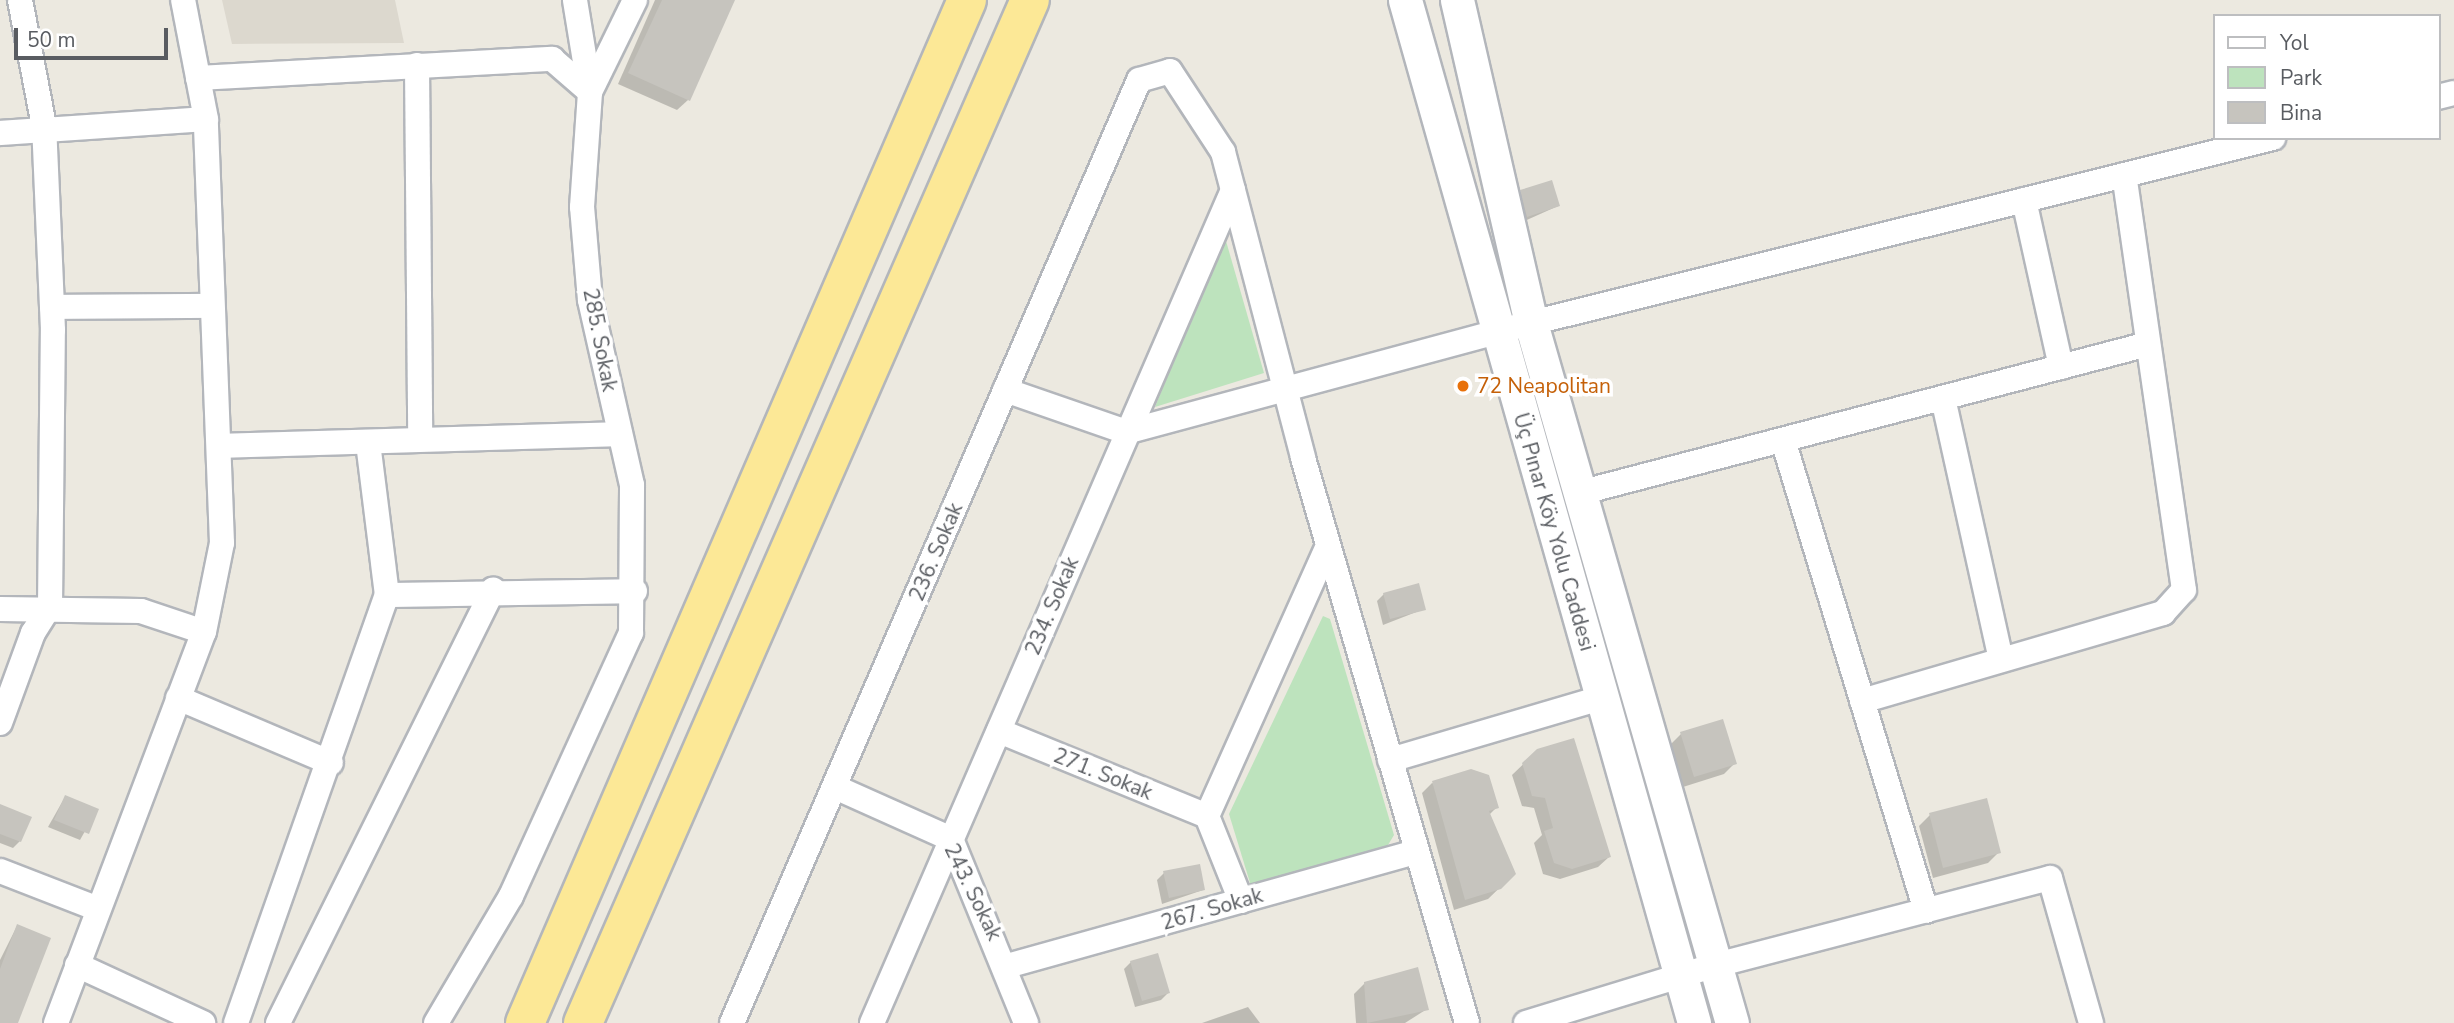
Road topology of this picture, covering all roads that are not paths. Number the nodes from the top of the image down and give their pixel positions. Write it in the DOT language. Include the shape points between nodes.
graph roads {
  1 [pos="20,0"];
  2 [pos="183,0"];
  3 [pos="575,0"];
  4 [pos="635,0"];
  5 [pos="967,0"];
  6 [pos="1030,0"];
  7 [pos="1405,0"];
  8 [pos="1457,0"];
  9 [pos="417,65"];
  10 [pos="198,78"];
  11 [pos="590,92"];
  12 [pos="206,120"];
  13 [pos="44,126"];
  14 [pos="0,133"];
  15 [pos="2265,140"];
  16 [pos="2124,175"];
  17 [pos="1233,190"];
  18 [pos="2024,200"];
  19 [pos="212,306"];
  20 [pos="52,307"];
  21 [pos="1531,323"];
  22 [pos="1498,332"];
  23 [pos="2148,344"];
  24 [pos="2062,367"];
  25 [pos="1284,388"];
  26 [pos="1005,390"];
  27 [pos="1943,398"];
  28 [pos="1126,432"];
  29 [pos="620,434"];
  30 [pos="420,439"];
  31 [pos="1783,440"];
  32 [pos="369,443"];
  33 [pos="220,446"];
  34 [pos="1579,493"];
  35 [pos="1328,546"];
  36 [pos="493,589"];
  37 [pos="635,591"];
  38 [pos="387,595"];
  39 [pos="50,606"];
  40 [pos="0,610"];
  41 [pos="204,632"];
  42 [pos="2001,660"];
  43 [pos="178,698"];
  44 [pos="1601,698"];
  45 [pos="1861,701"];
  46 [pos="0,723"];
  47 [pos="999,731"];
  48 [pos="1390,760"];
  49 [pos="331,764"];
  50 [pos="835,787"];
  51 [pos="1206,816"];
  52 [pos="951,839"];
  53 [pos="1416,852"];
  54 [pos="0,871"];
  55 [pos="1241,901"];
  56 [pos="98,909"];
  57 [pos="1926,912"];
  58 [pos="77,965"];
  59 [pos="1716,965"];
  60 [pos="1007,966"];
  61 [pos="1680,976"];
  62 [pos="55,1023"];
  63 [pos="203,1023"];
  64 [pos="236,1023"];
  65 [pos="278,1023"];
  66 [pos="436,1023"];
  67 [pos="525,1023"];
  68 [pos="583,1023"];
  69 [pos="732,1023"];
  70 [pos="872,1023"];
  71 [pos="1026,1023"];
  72 [pos="1467,1023"];
  73 [pos="1526,1023"];
  74 [pos="1694,1023"];
  75 [pos="1732,1023"];
  76 [pos="2091,1023"];
  1 -- 13 [label="street"];
  2 -- 10 [label="street"];
  3 -- 11 [label="street, 285. Sokak"];
  4 -- 11 [label="street"];
  5 -- 67 [label="highway"];
  6 -- 68 [label="highway"];
  7 -- 22 [label="main road, Üç Pınar Köy Yolu Caddesi"];
  8 -- 21 [label="main road, Üç Pınar Köy Yolu Caddesi"];
  9 -- 10 [label="street"];
  9 -- 11 [label="street" via="552,59"];
  9 -- 30 [label="street"];
  10 -- 12 [label="street"];
  11 -- 29 [label="street, 285. Sokak" via="582,207 590,300"];
  12 -- 13 [label="street"];
  12 -- 19 [label="street"];
  13 -- 14 [label="street"];
  13 -- 20 [label="street"];
  15 -- 16 [label="street"];
  16 -- 18 [label="street"];
  16 -- 23 [label="street"];
  17 -- 25 [label="street"];
  17 -- 26 [label="street, 236. Sokak" via="1223,152 1170,71 1139,80"];
  17 -- 28 [label="street, 234. Sokak"];
  18 -- 21 [label="street"];
  18 -- 24 [label="street"];
  19 -- 20 [label="street"];
  19 -- 33 [label="street"];
  20 -- 39 [label="street"];
  21 -- 22 [label="street"];
  21 -- 34 [label="main road, Üç Pınar Köy Yolu Caddesi"];
  22 -- 25 [label="street"];
  22 -- 44 [label="main road, Üç Pınar Köy Yolu Caddesi"];
  23 -- 24 [label="street"];
  23 -- 42 [label="street" via="2184,590 2163,612"];
  24 -- 27 [label="street"];
  25 -- 28 [label="street"];
  25 -- 35 [label="street"];
  26 -- 28 [label="street"];
  26 -- 50 [label="street, 236. Sokak"];
  27 -- 31 [label="street"];
  27 -- 42 [label="street"];
  28 -- 47 [label="street, 234. Sokak"];
  29 -- 30 [label="street"];
  29 -- 37 [label="street, 285. Sokak" via="632,485"];
  30 -- 32 [label="street"];
  31 -- 34 [label="street"];
  31 -- 45 [label="street"];
  32 -- 33 [label="street"];
  32 -- 38 [label="street"];
  33 -- 41 [label="street" via="222,543"];
  34 -- 59 [label="main road, Üç Pınar Köy Yolu Caddesi"];
  35 -- 48 [label="street"];
  35 -- 51 [label="street"];
  36 -- 37 [label="street"];
  36 -- 38 [label="street"];
  36 -- 65 [label="street"];
  37 -- 66 [label="street, 285. Sokak" via="631,633 511,897"];
  38 -- 49 [label="street"];
  39 -- 40 [label="street"];
  39 -- 41 [label="street" via="141,611"];
  39 -- 46 [label="street" via="33,633"];
  41 -- 43 [label="street"];
  42 -- 45 [label="street"];
  43 -- 49 [label="street"];
  43 -- 56 [label="street"];
  44 -- 48 [label="street"];
  44 -- 61 [label="main road, Üç Pınar Köy Yolu Caddesi"];
  45 -- 57 [label="street"];
  47 -- 51 [label="street, 271. Sokak"];
  47 -- 52 [label="street, 234. Sokak"];
  48 -- 53 [label="street"];
  49 -- 64 [label="street"];
  50 -- 52 [label="street, 243. Sokak"];
  50 -- 69 [label="street, 236. Sokak"];
  51 -- 55 [label="street"];
  52 -- 60 [label="street, 243. Sokak"];
  52 -- 70 [label="street, 234. Sokak"];
  53 -- 55 [label="street, 267. Sokak"];
  53 -- 72 [label="street"];
  54 -- 56 [label="street"];
  55 -- 60 [label="street, 267. Sokak"];
  56 -- 58 [label="street"];
  57 -- 59 [label="street"];
  57 -- 76 [label="street" via="2050,878"];
  58 -- 62 [label="street"];
  58 -- 63 [label="street"];
  59 -- 61 [label="street"];
  59 -- 75 [label="main road, Üç Pınar Köy Yolu Caddesi"];
  60 -- 71 [label="street, 243. Sokak"];
  61 -- 73 [label="street"];
  61 -- 74 [label="main road, Üç Pınar Köy Yolu Caddesi"];
}
